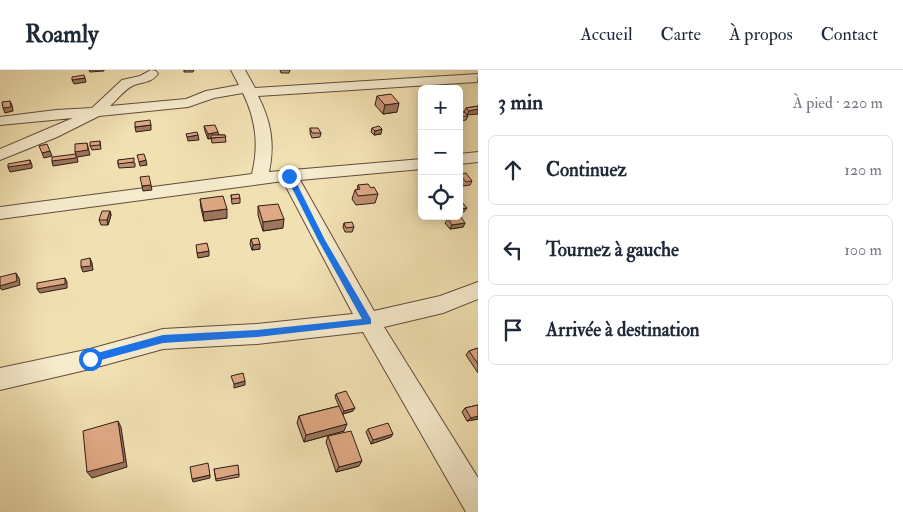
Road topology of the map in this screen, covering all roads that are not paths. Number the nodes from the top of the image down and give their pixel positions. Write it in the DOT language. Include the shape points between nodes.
graph roads {
  1 [pos="238,70"];
  2 [pos="473,70"];
  3 [pos="151,74"];
  4 [pos="478,78"];
  5 [pos="250,90"];
  6 [pos="96,112"];
  7 [pos="0,121"];
  8 [pos="0,155"];
  9 [pos="478,157"];
  10 [pos="463,159"];
  11 [pos="418,164"];
  12 [pos="289,176"];
  13 [pos="259,178"];
  14 [pos="0,213"];
  15 [pos="478,290"];
  16 [pos="368,322"];
  17 [pos="0,379"];
  18 [pos="478,505"];
  1 -- 5 [label="street"];
  2 -- 4 [label="street"];
  3 -- 6 [label="street" via="127,83"];
  4 -- 5 [label="street"];
  5 -- 6 [label="street" via="211,94 188,103"];
  5 -- 13 [label="street" via="264,128 265,159"];
  6 -- 7 [label="street"];
  6 -- 8 [label="street"];
  9 -- 10 [label="street"];
  11 -- 12 [label="street"];
  12 -- 13 [label="street"];
  12 -- 16 [label="street"];
  13 -- 14 [label="street"];
  15 -- 16 [label="street" via="443,304"];
  16 -- 17 [label="street" via="257,334 163,339"];
  16 -- 18 [label="street"];
}
